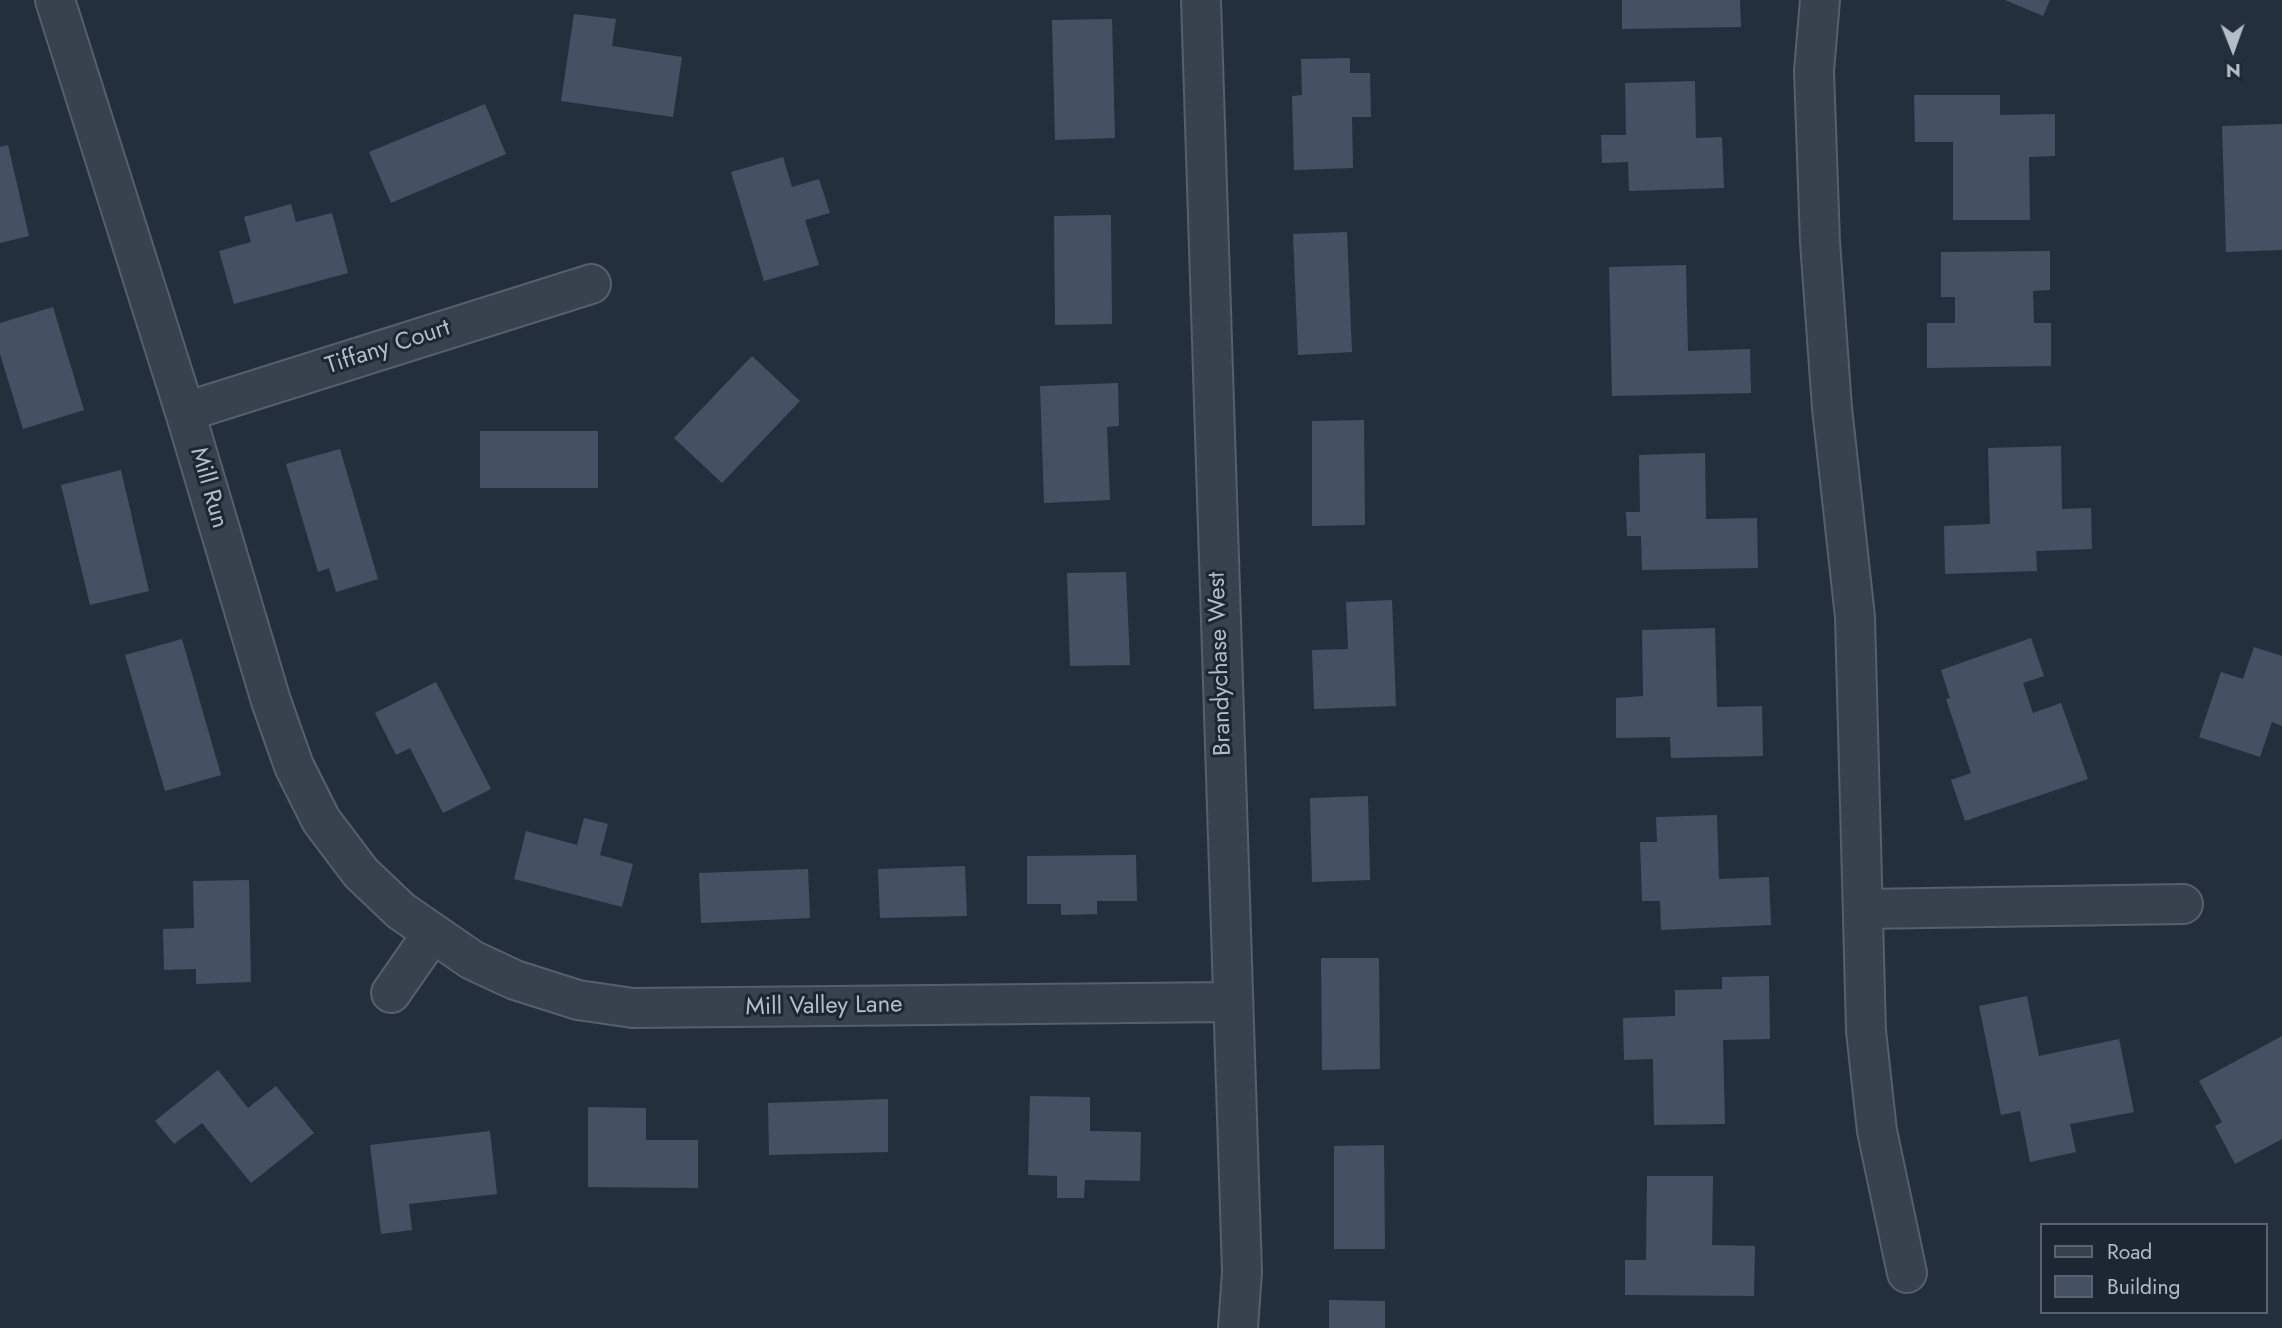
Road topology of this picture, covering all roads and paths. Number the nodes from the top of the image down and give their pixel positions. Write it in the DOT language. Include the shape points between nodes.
graph roads {
  1 [pos="55,0"];
  2 [pos="1201,0"];
  3 [pos="1820,0"];
  4 [pos="591,284"];
  5 [pos="186,412"];
  6 [pos="2183,904"];
  7 [pos="1863,909"];
  8 [pos="432,934"];
  9 [pos="391,993"];
  10 [pos="1232,1002"];
  11 [pos="1907,1273"];
  12 [pos="1238,1328"];
  1 -- 5 [label="street, Mill Run"];
  2 -- 10 [label="street, Brandychase West"];
  3 -- 7 [label="street" via="1814,71 1820,243 1855,617"];
  4 -- 5 [label="street, Tiffany Court"];
  5 -- 8 [label="street, Mill Run" via="294,766 321,820 361,873"];
  6 -- 7 [label="street"];
  7 -- 11 [label="street" via="1866,1031 1877,1131"];
  8 -- 9 [label="street"];
  8 -- 10 [label="street, Mill Valley Lane" via="515,980 578,1000 633,1008"];
  10 -- 12 [label="street, Brandychase West" via="1242,1272"];
}
